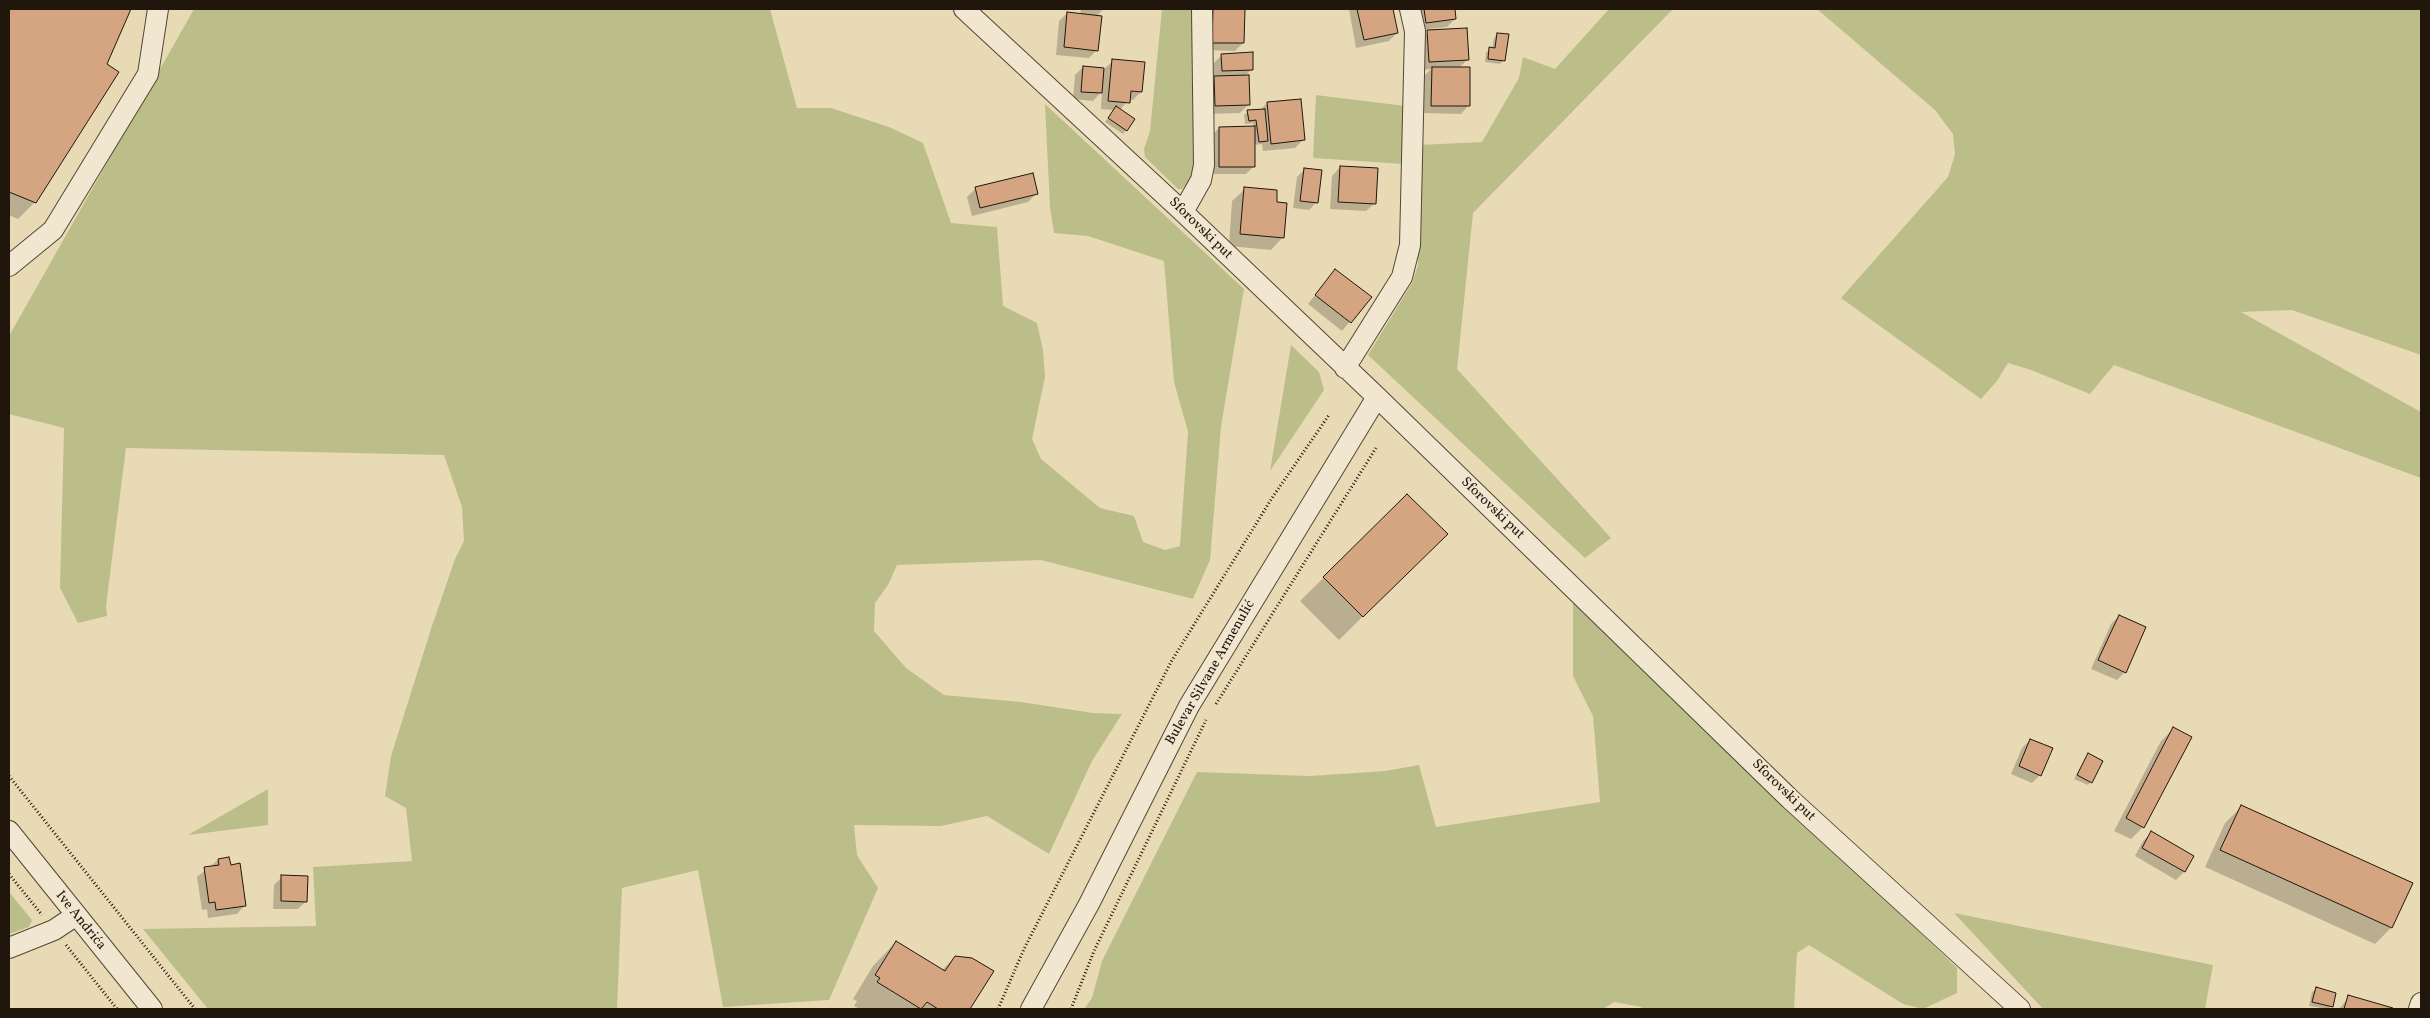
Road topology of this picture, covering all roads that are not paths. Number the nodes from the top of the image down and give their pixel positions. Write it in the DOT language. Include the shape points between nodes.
graph roads {
  1 [pos="158,9"];
  2 [pos="964,9"];
  3 [pos="1202,9"];
  4 [pos="1410,9"];
  5 [pos="1183,212"];
  6 [pos="9,266"];
  7 [pos="1346,368"];
  8 [pos="1377,397"];
  9 [pos="9,831"];
  10 [pos="75,916"];
  11 [pos="9,948"];
  12 [pos="2421,1004"];
  13 [pos="152,1009"];
  14 [pos="1031,1009"];
  15 [pos="2020,1009"];
  16 [pos="2419,1009"];
  1 -- 6 [label="street" via="148,74 53,230"];
  2 -- 5 [label="street, Sforovski put"];
  3 -- 5 [label="street" via="1204,165 1201,180"];
  4 -- 7 [label="street" via="1415,31 1410,245 1402,277"];
  5 -- 7 [label="street, Sforovski put"];
  7 -- 8 [label="street, Sforovski put"];
  8 -- 14 [label="street, Bulevar Silvane Armenulić" via="1189,706 1089,904"];
  8 -- 15 [label="street, Sforovski put" via="1790,799"];
  9 -- 10 [label="street, Ive Andrića"];
  10 -- 11 [label="street" via="54,930"];
  10 -- 13 [label="street, Ive Andrića"];
  12 -- 16 [label="street"];
}
